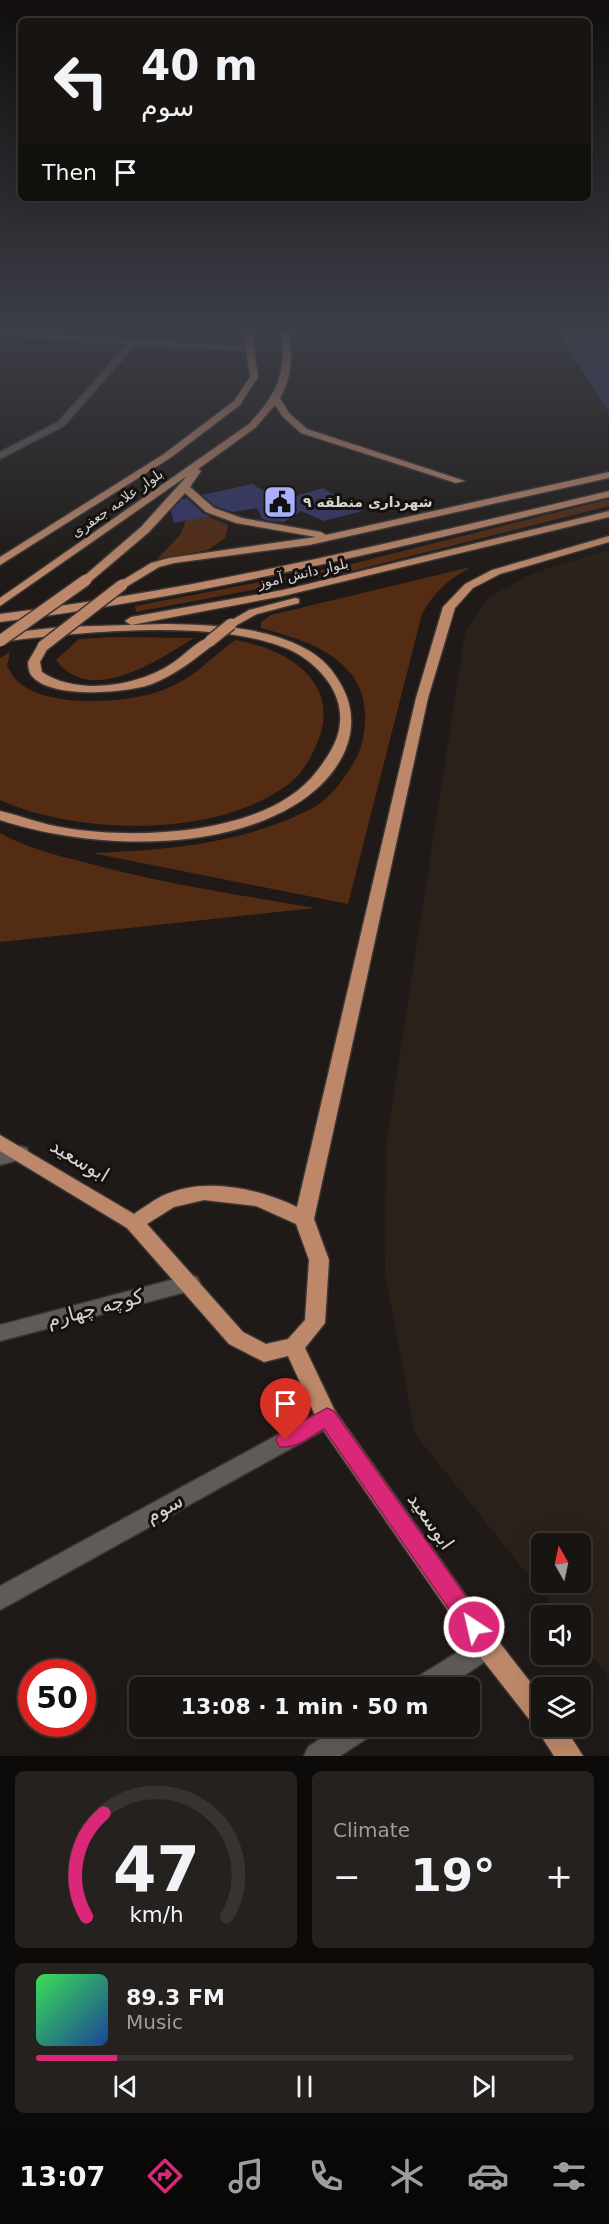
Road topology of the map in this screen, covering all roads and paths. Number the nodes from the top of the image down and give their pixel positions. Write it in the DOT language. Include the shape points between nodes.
graph roads {
  1 [pos="70,414"];
  2 [pos="221,414"];
  3 [pos="263,414"];
  4 [pos="285,414"];
  5 [pos="0,456"];
  6 [pos="202,462"];
  7 [pos="609,475"];
  8 [pos="460,481"];
  9 [pos="185,488"];
  10 [pos="609,494"];
  11 [pos="609,514"];
  12 [pos="609,524"];
  13 [pos="336,537"];
  14 [pos="609,539"];
  15 [pos="0,562"];
  16 [pos="3,601"];
  17 [pos="0,618"];
  18 [pos="50,633"];
  19 [pos="0,639"];
  20 [pos="0,815"];
  21 [pos="0,1142"];
  22 [pos="20,1153"];
  23 [pos="0,1158"];
  24 [pos="304,1218"];
  25 [pos="134,1222"];
  26 [pos="190,1283"];
  27 [pos="0,1333"];
  28 [pos="294,1346"];
  29 [pos="327,1417"];
  30 [pos="0,1599"];
  31 [pos="487,1646"];
  32 [pos="440,1677"];
  33 [pos="531,1704"];
  34 [pos="346,1737"];
  35 [pos="556,1737"];
  36 [pos="317,1756"];
  37 [pos="570,1756"];
  1 -- 5 [label="street" via="61,424"];
  2 -- 15 [label="main road, بلوار علامه جعفری" via="166,456"];
  3 -- 6 [label="main road, بلوار علامه جعفری"];
  4 -- 8 [label="main road" via="304,431"];
  6 -- 9 [label="main road"];
  6 -- 16 [label="main road, بلوار علامه جعفری"];
  7 -- 13 [label="main road"];
  9 -- 13 [label="main road" via="210,510 240,522"];
  9 -- 19 [label="main road, bridge" via="133,542 86,580"];
  10 -- 17 [label="main road, بلوار دانش آموز" via="227,584 130,602"];
  11 -- 18 [label="main road, بلوار دانش آموز" via="283,593"];
  12 -- 13 [label="main road, bridge" via="243,616 162,676 137,685 110,690 74,688 48,682 35,670 35,654 43,646 154,565"];
  14 -- 24 [label="main road" via="496,572 469,586 449,607 422,698"];
  18 -- 19 [label="main road, بلوار دانش آموز"];
  18 -- 20 [label="main road" via="198,630 282,642 306,653 331,675 348,719 342,745 329,769 301,795 261,815 214,829 166,836 112,837 73,834"];
  21 -- 22 [label="main road, ابوسعید"];
  22 -- 23 [label="street"];
  22 -- 25 [label="main road, ابوسعید"];
  24 -- 25 [label="main road" via="273,1201 204,1193 169,1201"];
  24 -- 28 [label="main road" via="319,1260 315,1323"];
  25 -- 26 [label="main road, ابوسعید"];
  26 -- 27 [label="street, کوچه چهارم"];
  26 -- 28 [label="main road, ابوسعید" via="236,1338 264,1353"];
  28 -- 29 [label="main road, ابوسعید"];
  29 -- 30 [label="street, سوم"];
  29 -- 31 [label="main road, ابوسعید"];
  31 -- 32 [label="street"];
  31 -- 33 [label="main road, ابوسعید"];
  34 -- 36 [label="street"];
  35 -- 37 [label="main road"];
}
